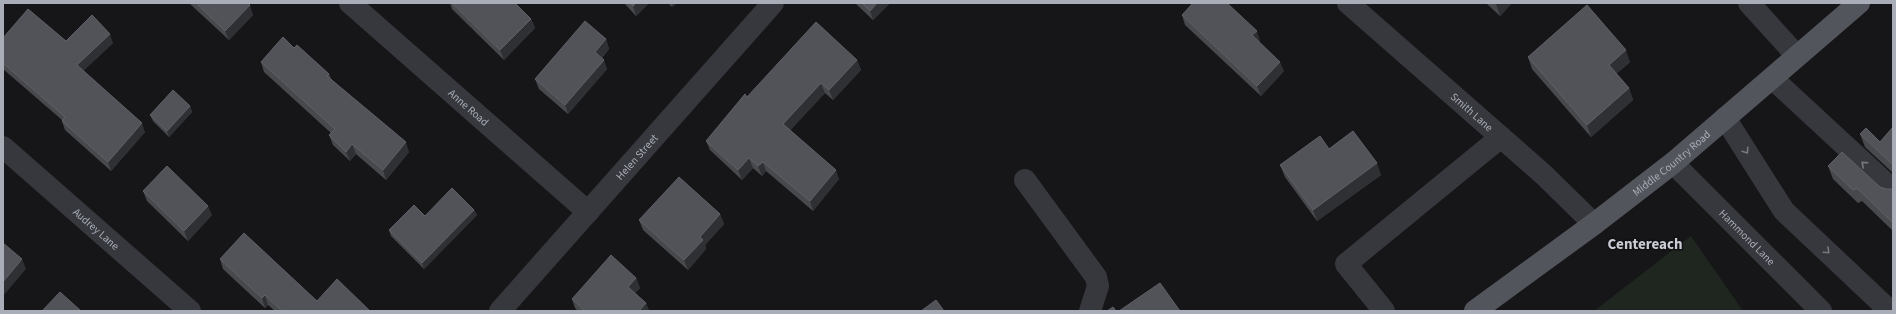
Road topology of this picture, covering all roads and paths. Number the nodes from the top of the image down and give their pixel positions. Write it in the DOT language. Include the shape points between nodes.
graph roads {
  1 [pos="350,3"];
  2 [pos="773,3"];
  3 [pos="1348,3"];
  4 [pos="1749,3"];
  5 [pos="1859,3"];
  6 [pos="1797,56"];
  7 [pos="1772,78"];
  8 [pos="1725,118"];
  9 [pos="1501,137"];
  10 [pos="3,146"];
  11 [pos="1673,162"];
  12 [pos="1025,180"];
  13 [pos="1893,190"];
  14 [pos="588,212"];
  15 [pos="1594,224"];
  16 [pos="190,311"];
  17 [pos="500,311"];
  18 [pos="1090,311"];
  19 [pos="1384,311"];
  20 [pos="1475,311"];
  21 [pos="1821,311"];
  22 [pos="1890,311"];
  1 -- 14 [label="street, Anne Road"];
  2 -- 14 [label="street, Helen Street"];
  3 -- 9 [label="street, Smith Lane"];
  4 -- 6 [label="street"];
  5 -- 6 [label="main road, Middle Country Road"];
  6 -- 7 [label="main road, Middle Country Road"];
  7 -- 8 [label="main road, Middle Country Road"];
  13 -- 7 [label="street, one-way"];
  8 -- 11 [label="main road, Middle Country Road"];
  8 -- 22 [label="street, one-way" via="1784,211"];
  9 -- 15 [label="street, Smith Lane" via="1544,174"];
  9 -- 19 [label="street" via="1346,264"];
  10 -- 16 [label="street, Audrey Lane"];
  11 -- 15 [label="main road, Middle Country Road"];
  11 -- 21 [label="street, Hammond Lane"];
  12 -- 18 [label="street" via="1096,277 1098,286"];
  14 -- 17 [label="street, Helen Street"];
  15 -- 20 [label="main road, Middle Country Road"];
}
